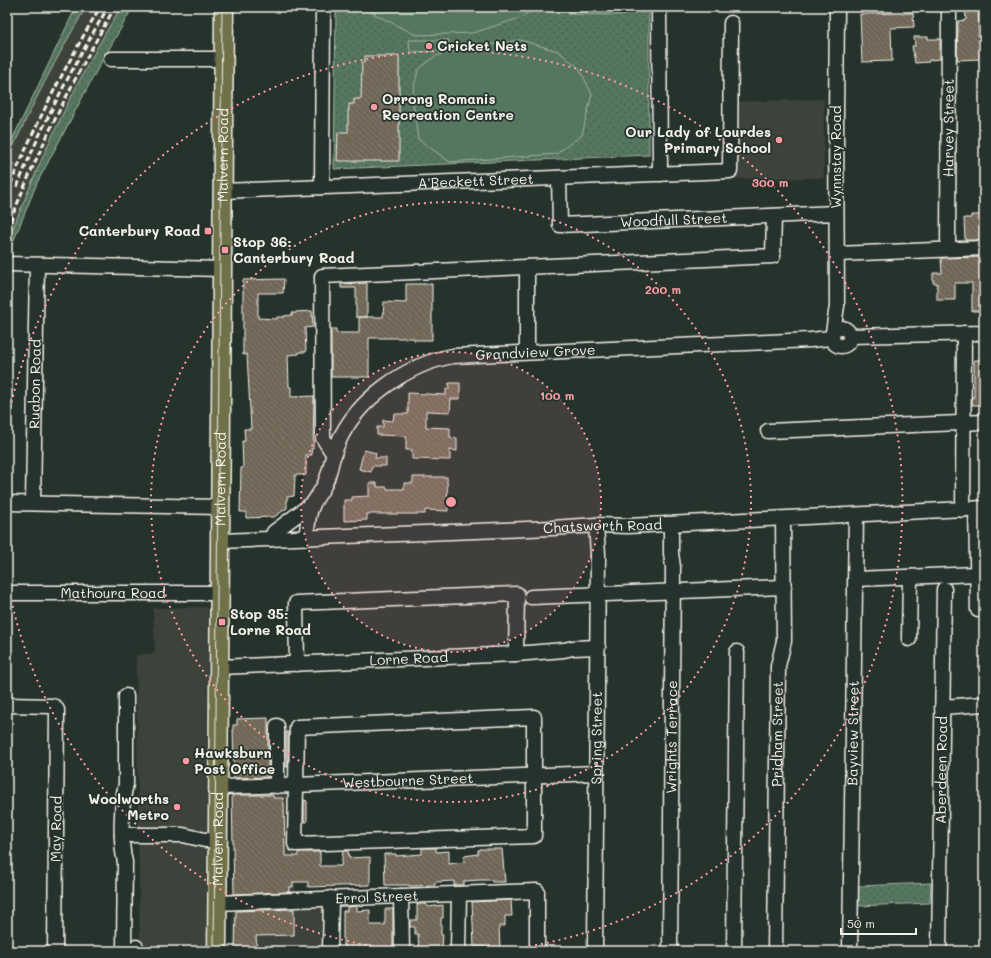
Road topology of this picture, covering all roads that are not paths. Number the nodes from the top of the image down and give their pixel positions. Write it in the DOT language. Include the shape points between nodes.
graph roads {
  1 [pos="224,7"];
  2 [pos="323,7"];
  3 [pos="659,7"];
  4 [pos="837,7"];
  5 [pos="949,7"];
  6 [pos="731,23"];
  7 [pos="111,59"];
  8 [pos="224,59"];
  9 [pos="660,174"];
  10 [pos="559,178"];
  11 [pos="322,187"];
  12 [pos="223,191"];
  13 [pos="836,213"];
  14 [pos="774,216"];
  15 [pos="984,248"];
  16 [pos="948,249"];
  17 [pos="837,254"];
  18 [pos="7,264"];
  19 [pos="37,265"];
  20 [pos="527,267"];
  21 [pos="222,269"];
  22 [pos="984,332"];
  23 [pos="964,333"];
  24 [pos="840,334"];
  25 [pos="527,352"];
  26 [pos="984,422"];
  27 [pos="964,423"];
  28 [pos="768,430"];
  29 [pos="334,454"];
  30 [pos="7,503"];
  31 [pos="33,503"];
  32 [pos="313,503"];
  33 [pos="220,507"];
  34 [pos="974,509"];
  35 [pos="856,515"];
  36 [pos="783,518"];
  37 [pos="671,524"];
  38 [pos="596,525"];
  39 [pos="307,538"];
  40 [pos="271,539"];
  41 [pos="220,541"];
  42 [pos="978,574"];
  43 [pos="910,577"];
  44 [pos="856,579"];
  45 [pos="784,587"];
  46 [pos="944,589"];
  47 [pos="672,591"];
  48 [pos="220,592"];
  49 [pos="7,593"];
  50 [pos="598,594"];
  51 [pos="531,597"];
  52 [pos="978,610"];
  53 [pos="909,639"];
  54 [pos="598,647"];
  55 [pos="737,652"];
  56 [pos="516,654"];
  57 [pos="297,664"];
  58 [pos="219,667"];
  59 [pos="126,696"];
  60 [pos="984,704"];
  61 [pos="7,705"];
  62 [pos="942,707"];
  63 [pos="277,726"];
  64 [pos="597,773"];
  65 [pos="534,776"];
  66 [pos="295,785"];
  67 [pos="277,786"];
  68 [pos="218,787"];
  69 [pos="122,835"];
  70 [pos="218,840"];
  71 [pos="459,894"];
  72 [pos="401,896"];
  73 [pos="331,898"];
  74 [pos="217,903"];
  75 [pos="132,948"];
  76 [pos="536,950"];
  77 [pos="55,951"];
  78 [pos="217,951"];
  79 [pos="330,951"];
  80 [pos="402,951"];
  81 [pos="458,951"];
  82 [pos="595,951"];
  83 [pos="670,951"];
  84 [pos="734,951"];
  85 [pos="775,951"];
  86 [pos="850,951"];
  87 [pos="939,951"];
  1 -- 8 [label="main road, Malvern Road"];
  2 -- 11 [label="street"];
  3 -- 9 [label="street"];
  4 -- 13 [label="street, Wynnstay Road"];
  5 -- 16 [label="street, Harvey Street"];
  6 -- 9 [label="street, A'Beckett Street" via="730,171"];
  7 -- 8 [label="street"];
  8 -- 12 [label="main road, Malvern Road"];
  9 -- 10 [label="street, A'Beckett Street"];
  10 -- 11 [label="street, A'Beckett Street"];
  10 -- 14 [label="street, Woodfull Street" via="560,225"];
  11 -- 12 [label="street, A'Beckett Street"];
  12 -- 21 [label="main road, Malvern Road"];
  13 -- 14 [label="street, Woodfull Street"];
  13 -- 17 [label="street, Wynnstay Road"];
  14 -- 20 [label="street" via="773,256"];
  15 -- 16 [label="street"];
  16 -- 17 [label="street"];
  17 -- 24 [label="street, Wynnstay Road"];
  18 -- 19 [label="street"];
  19 -- 21 [label="street"];
  19 -- 31 [label="street, Ruabon Road"];
  20 -- 25 [label="street"];
  20 -- 29 [label="street" via="322,276 323,438"];
  21 -- 33 [label="main road, Malvern Road"];
  22 -- 23 [label="street, Grandview Grove"];
  23 -- 24 [label="street, Grandview Grove"];
  23 -- 27 [label="street"];
  24 -- 25 [label="street, Grandview Grove" via="775,342"];
  25 -- 29 [label="street, Grandview Grove" via="453,356 418,366 388,384 364,406 344,431"];
  26 -- 27 [label="street"];
  27 -- 28 [label="street"];
  27 -- 34 [label="street"];
  29 -- 32 [label="street, Grandview Grove" via="326,481"];
  30 -- 31 [label="street"];
  31 -- 33 [label="street"];
  32 -- 39 [label="street, Grandview Grove" via="307,521"];
  32 -- 40 [label="street, Grandview Grove" via="274,532"];
  33 -- 41 [label="main road, Malvern Road"];
  34 -- 35 [label="street, Chatsworth Road"];
  34 -- 42 [label="street"];
  35 -- 36 [label="street, Chatsworth Road"];
  35 -- 44 [label="street, Bayview Street"];
  36 -- 37 [label="street, Chatsworth Road"];
  36 -- 45 [label="street, Pridham Street"];
  37 -- 38 [label="street, Chatsworth Road"];
  37 -- 47 [label="street, Wrights Terrace"];
  38 -- 39 [label="street, Chatsworth Road"];
  38 -- 50 [label="street, Spring Street"];
  39 -- 40 [label="street, Chatsworth Road"];
  40 -- 41 [label="street, Chatsworth Road"];
  41 -- 48 [label="main road, Malvern Road"];
  42 -- 43 [label="street"];
  42 -- 52 [label="street"];
  43 -- 44 [label="street"];
  43 -- 53 [label="street"];
  44 -- 86 [label="street, Bayview Street"];
  45 -- 47 [label="street"];
  45 -- 85 [label="street, Pridham Street" via="784,640 778,666"];
  46 -- 62 [label="street, Aberdeen Road"];
  47 -- 50 [label="street"];
  47 -- 83 [label="street, Wrights Terrace"];
  48 -- 49 [label="street, Mathoura Road"];
  48 -- 58 [label="main road, Malvern Road"];
  50 -- 51 [label="street"];
  50 -- 54 [label="street, Spring Street"];
  54 -- 56 [label="street, Lorne Road"];
  54 -- 64 [label="street, Spring Street"];
  55 -- 84 [label="street"];
  56 -- 57 [label="street, Lorne Road"];
  56 -- 57 [label="street" via="516,594 291,603"];
  57 -- 58 [label="street, Lorne Road"];
  58 -- 68 [label="main road, Malvern Road"];
  59 -- 69 [label="street" via="126,784 122,796"];
  60 -- 62 [label="street"];
  61 -- 77 [label="street, May Road" via="55,706 57,713"];
  62 -- 87 [label="street, Aberdeen Road"];
  63 -- 67 [label="street"];
  64 -- 65 [label="street, Westbourne Street"];
  64 -- 82 [label="street, Spring Street"];
  65 -- 66 [label="street, Westbourne Street"];
  65 -- 66 [label="street" via="534,717 297,727"];
  65 -- 66 [label="street" via="534,836 295,844"];
  66 -- 67 [label="street, Westbourne Street"];
  67 -- 68 [label="street, Westbourne Street"];
  68 -- 70 [label="main road, Malvern Road"];
  69 -- 70 [label="street" via="183,835"];
  69 -- 75 [label="street"];
  70 -- 74 [label="main road, Malvern Road"];
  71 -- 72 [label="street, Errol Street"];
  71 -- 76 [label="street, Errol Street" via="537,892"];
  71 -- 81 [label="street"];
  72 -- 73 [label="street, Errol Street"];
  72 -- 80 [label="street"];
  73 -- 74 [label="street, Errol Street"];
  73 -- 79 [label="street"];
  74 -- 78 [label="main road, Malvern Road"];
}
